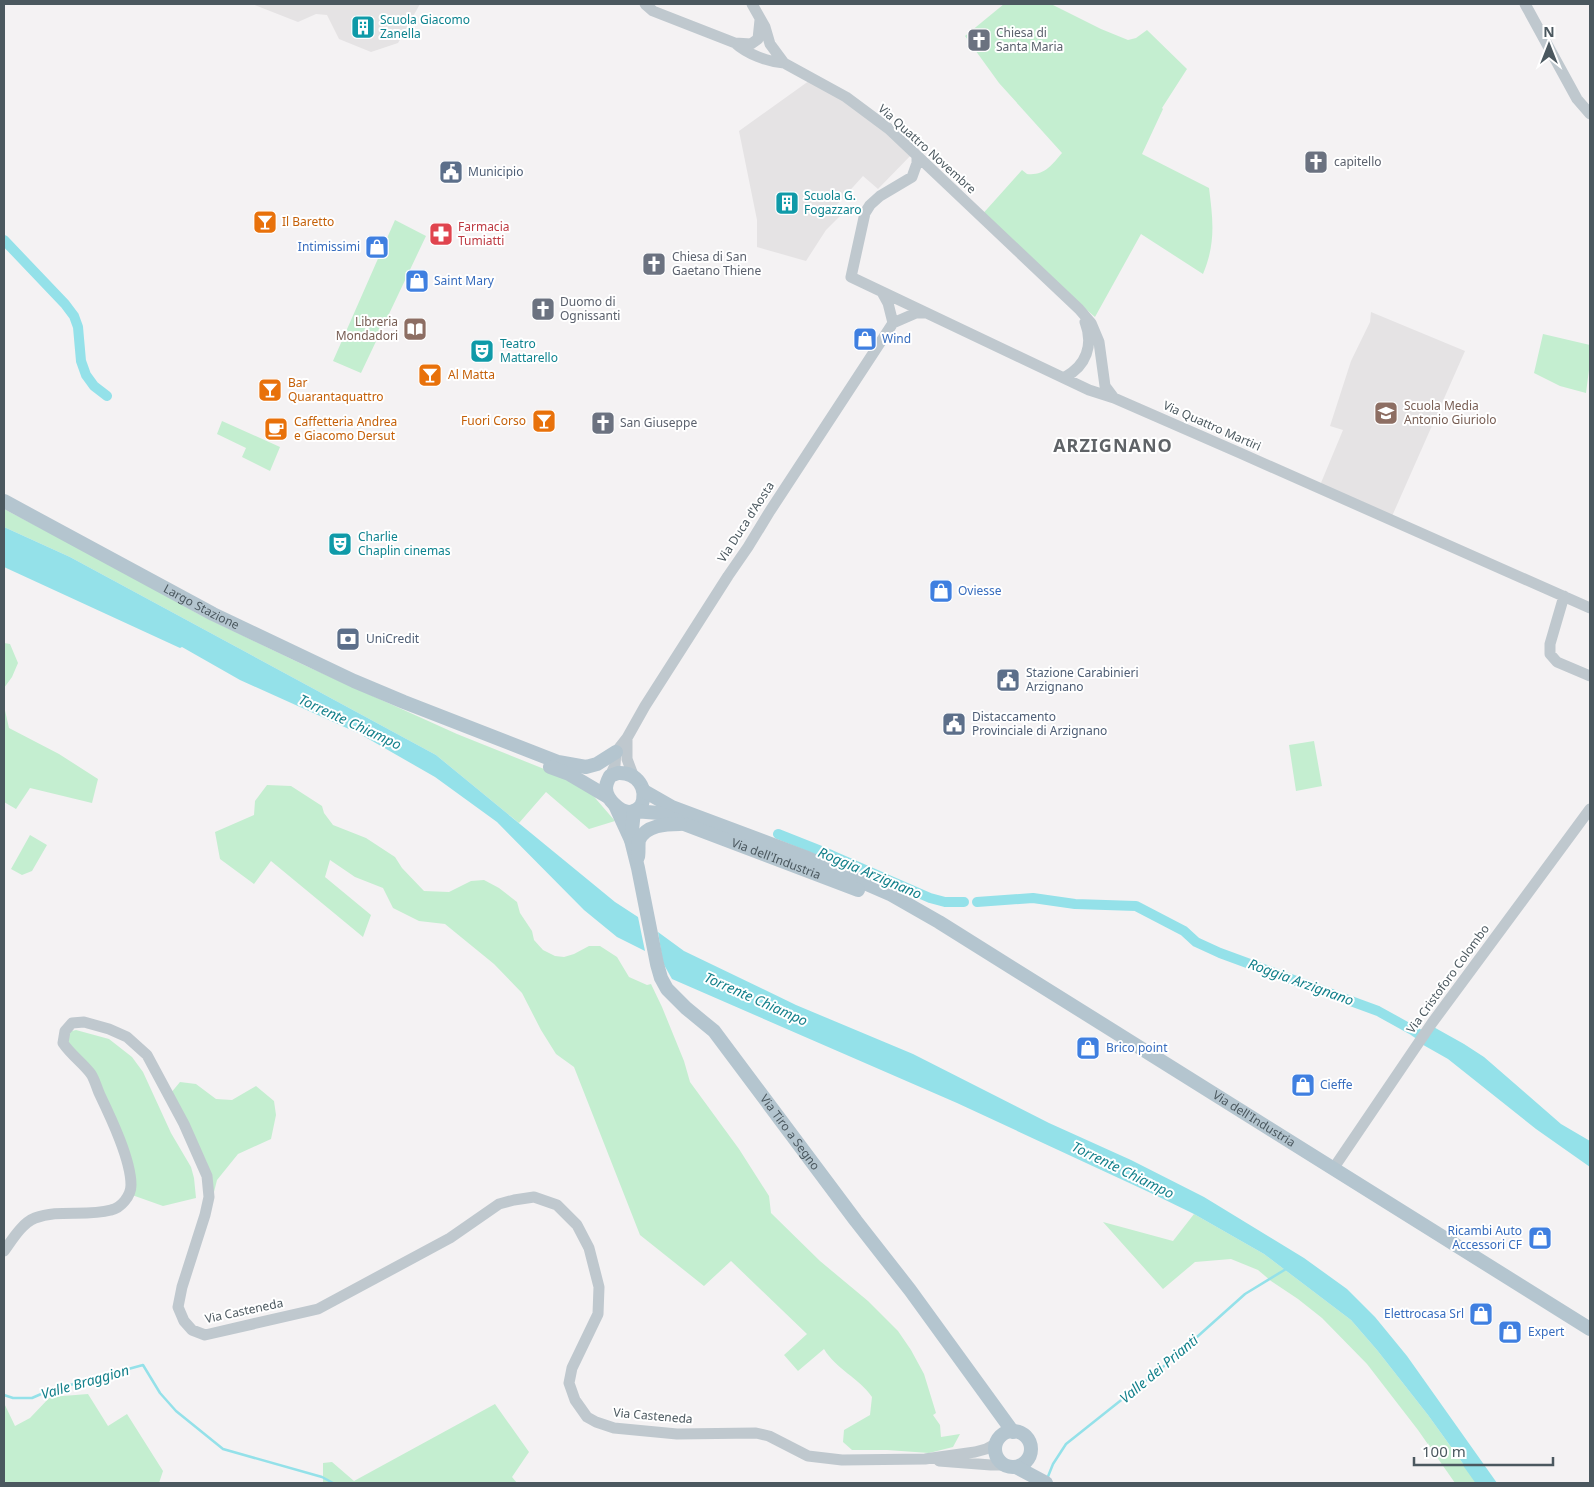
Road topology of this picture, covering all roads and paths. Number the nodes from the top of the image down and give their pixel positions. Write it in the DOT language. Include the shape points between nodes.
graph roads {
  1 [pos="645,4"];
  2 [pos="752,4"];
  3 [pos="1525,4"];
  4 [pos="760,20"];
  5 [pos="735,43"];
  6 [pos="784,62"];
  7 [pos="1590,114"];
  8 [pos="917,155"];
  9 [pos="936,173"];
  10 [pos="912,177"];
  11 [pos="882,292"];
  12 [pos="1079,309"];
  13 [pos="928,314"];
  14 [pos="893,323"];
  15 [pos="1065,377"];
  16 [pos="1114,398"];
  17 [pos="4,501"];
  18 [pos="1564,596"];
  19 [pos="1590,608"];
  20 [pos="1590,676"];
  21 [pos="404,702"];
  22 [pos="627,738"];
  23 [pos="616,752"];
  24 [pos="558,762"];
  25 [pos="633,775"];
  26 [pos="610,776"];
  27 [pos="644,791"];
  28 [pos="612,801"];
  29 [pos="1590,809"];
  30 [pos="634,811"];
  31 [pos="684,824"];
  32 [pos="631,840"];
  33 [pos="638,868"];
  34 [pos="918,911"];
  35 [pos="1333,1170"];
  36 [pos="4,1251"];
  37 [pos="1590,1329"];
  38 [pos="997,1408"];
  39 [pos="1013,1432"];
  40 [pos="998,1440"];
  41 [pos="1030,1457"];
  42 [pos="925,1459"];
  43 [pos="1010,1466"];
  44 [pos="1046,1483"];
  1 -- 5 [label="street, Via Quattro Novembre" via="653,11"];
  2 -- 4 [label="street"];
  3 -- 7 [label="street" via="1577,99"];
  4 -- 5 [label="street" via="758,39 751,44"];
  4 -- 6 [label="street" via="770,44"];
  5 -- 6 [label="street, Via Quattro Novembre" via="743,50"];
  6 -- 8 [label="street, Via Quattro Novembre" via="846,97"];
  8 -- 9 [label="street, Via Quattro Novembre"];
  8 -- 10 [label="street"];
  9 -- 10 [label="street"];
  9 -- 12 [label="street, Via Quattro Novembre"];
  10 -- 11 [label="street, Via Quattro Martiri" via="880,196 865,214 851,276"];
  11 -- 13 [label="street, Via Quattro Martiri"];
  11 -- 14 [label="street"];
  12 -- 15 [label="street" via="1088,330 1088,350 1081,366"];
  12 -- 16 [label="street, Via Quattro Novembre" via="1091,323 1099,342 1105,386"];
  13 -- 14 [label="street" via="916,313"];
  13 -- 15 [label="street, Via Quattro Martiri"];
  14 -- 22 [label="street, Via Duca d'Aosta"];
  15 -- 16 [label="street, Via Quattro Martiri"];
  16 -- 18 [label="street, Via Quattro Martiri"];
  17 -- 21 [label="main road, Largo Stazione" via="213,614"];
  18 -- 19 [label="street, Via Quattro Martiri"];
  18 -- 20 [label="street" via="1550,654 1557,662"];
  21 -- 24 [label="main road, Largo Stazione"];
  21 -- 28 [label="main road, Largo Stazione" via="444,724 569,774"];
  22 -- 23 [label="street, Via Duca d'Aosta"];
  22 -- 25 [label="street" via="627,759"];
  23 -- 24 [label="main road, Largo Stazione" via="586,767"];
  23 -- 26 [label="street, Via Duca d'Aosta"];
  24 -- 26 [label="main road, Largo Stazione" via="587,776"];
  25 -- 26 [label="main road"];
  25 -- 27 [label="main road"];
  26 -- 28 [label="main road" via="606,784"];
  27 -- 30 [label="main road" via="641,806"];
  27 -- 34 [label="main road, Via dell'Industria" via="672,807 805,857 890,894"];
  28 -- 30 [label="main road"];
  28 -- 32 [label="main road, Via Tiro a Segno"];
  29 -- 35 [label="street, Via Cristoforo Colombo" via="1432,1023"];
  30 -- 31 [label="main road, Via dell'Industria" via="659,813"];
  30 -- 32 [label="main road, Via Tiro a Segno"];
  31 -- 33 [label="main road" via="649,828 639,840"];
  31 -- 34 [label="main road, Via dell'Industria"];
  32 -- 33 [label="main road, Via Tiro a Segno"];
  33 -- 38 [label="main road, Via Tiro a Segno" via="657,964 667,989 714,1031"];
  34 -- 35 [label="main road, Via dell'Industria" via="965,937"];
  35 -- 37 [label="main road, Via dell'Industria"];
  36 -- 42 [label="street, Via Casteneda" via="19,1230 34,1218 113,1210 126,1200 131,1187 125,1158 91,1074 63,1043 65,1031 72,1023 84,1022 127,1037 148,1054 207,1176 209,1197 178,1307 192,1330 213,1334 318,1309 450,1238 499,1204 534,1197 557,1205 577,1225 589,1248 599,1287 598,1314 572,1368 569,1383 575,1400 587,1417 614,1428 677,1434 756,1433 820,1459"];
  38 -- 39 [label="main road, Via Tiro a Segno"];
  38 -- 40 [label="main road"];
  39 -- 40 [label="main road"];
  39 -- 41 [label="main road" via="1027,1438 1031,1447"];
  40 -- 42 [label="street" via="975,1452"];
  40 -- 43 [label="main road" via="996,1453 1001,1462"];
  41 -- 43 [label="main road" via="1022,1465"];
  41 -- 44 [label="main road"];
  42 -- 43 [label="street"];
  43 -- 44 [label="main road"];
}
